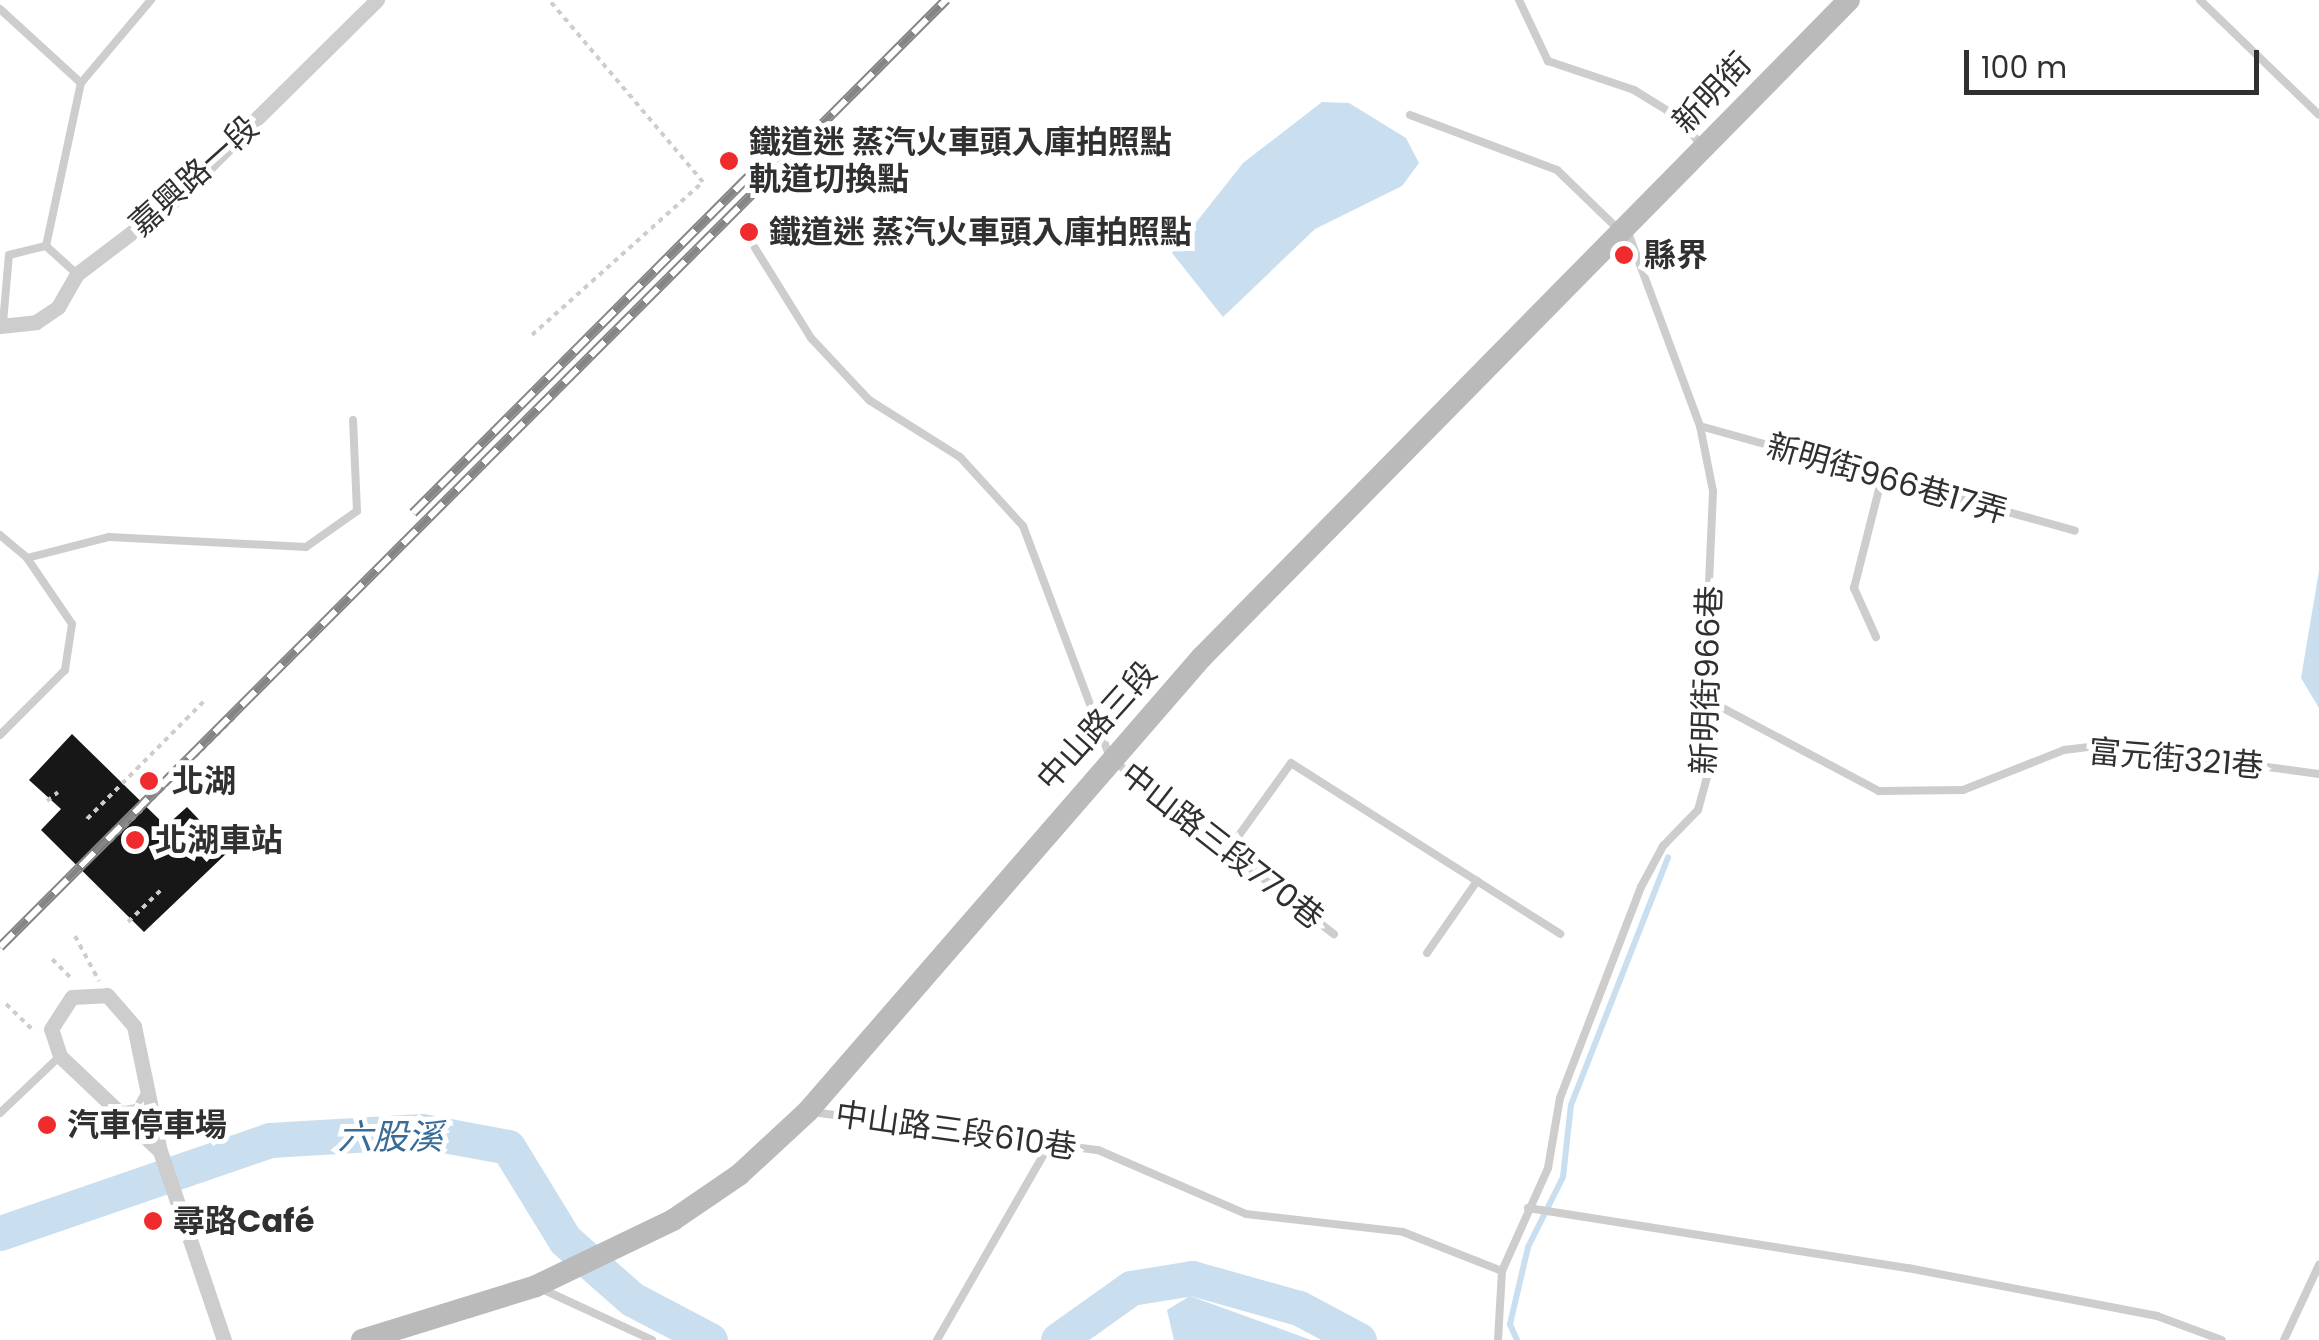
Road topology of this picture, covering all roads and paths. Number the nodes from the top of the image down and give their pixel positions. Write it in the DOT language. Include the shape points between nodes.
graph roads {
  1 [pos="151,0"];
  2 [pos="377,0"];
  3 [pos="549,0"];
  4 [pos="1520,0"];
  5 [pos="1849,0"];
  6 [pos="2200,0"];
  7 [pos="0,10"];
  8 [pos="81,83"];
  9 [pos="1410,115"];
  10 [pos="2319,115"];
  11 [pos="1703,149"];
  12 [pos="1624,229"];
  13 [pos="46,246"];
  14 [pos="755,248"];
  15 [pos="5,253"];
  16 [pos="77,274"];
  17 [pos="1,325"];
  18 [pos="532,336"];
  19 [pos="353,420"];
  20 [pos="1700,426"];
  21 [pos="1882,477"];
  22 [pos="2075,531"];
  23 [pos="0,535"];
  24 [pos="27,558"];
  25 [pos="1876,638"];
  26 [pos="207,698"];
  27 [pos="1704,698"];
  28 [pos="236,716"];
  29 [pos="0,735"];
  30 [pos="1110,758"];
  31 [pos="2319,774"];
  32 [pos="58,792"];
  33 [pos="47,802"];
  34 [pos="87,818"];
  35 [pos="110,841"];
  36 [pos="1229,849"];
  37 [pos="1477,881"];
  38 [pos="160,891"];
  39 [pos="128,922"];
  40 [pos="1334,934"];
  41 [pos="1560,934"];
  42 [pos="75,936"];
  43 [pos="1427,953"];
  44 [pos="52,960"];
  45 [pos="107,995"];
  46 [pos="89,996"];
  47 [pos="60,1056"];
  48 [pos="152,1082"];
  49 [pos="808,1111"];
  50 [pos="114,1112"];
  51 [pos="0,1113"];
  52 [pos="1052,1140"];
  53 [pos="160,1151"];
  54 [pos="1528,1208"];
  55 [pos="2319,1265"];
  56 [pos="1502,1272"];
  57 [pos="536,1286"];
  58 [pos="224,1340"];
  59 [pos="362,1340"];
  60 [pos="652,1340"];
  61 [pos="937,1340"];
  62 [pos="1498,1340"];
  63 [pos="2222,1340"];
  64 [pos="2284,1340"];
  1 -- 8 [label="lane"];
  2 -- 16 [label="street, 嘉興路一段" via="172,202"];
  3 -- 18 [label="path" via="704,182"];
  4 -- 11 [label="lane" via="1548,62 1634,90 1681,119"];
  5 -- 11 [label="street, 新明街"];
  6 -- 10 [label="lane"];
  7 -- 8 [label="lane"];
  8 -- 13 [label="lane"];
  9 -- 12 [label="lane" via="1558,170"];
  11 -- 12 [label="street, 新明街"];
  12 -- 20 [label="lane, 新明街966巷"];
  12 -- 30 [label="street, 中山路三段"];
  13 -- 15 [label="lane"];
  13 -- 16 [label="lane"];
  14 -- 30 [label="lane" via="811,338 869,400 960,458 1024,526"];
  15 -- 17 [label="lane"];
  16 -- 17 [label="street, 嘉興路一段" via="58,308 36,322"];
  19 -- 24 [label="lane" via="358,512 306,547 109,537"];
  20 -- 21 [label="lane, 新明街966巷17弄"];
  20 -- 27 [label="lane, 新明街966巷" via="1713,491"];
  21 -- 22 [label="lane, 新明街966巷17弄"];
  21 -- 25 [label="lane" via="1854,588"];
  23 -- 24 [label="lane"];
  24 -- 29 [label="lane" via="72,624 72,651 65,670"];
  26 -- 34 [label="path"];
  27 -- 31 [label="lane, 富元街321巷" via="1879,791 1928,797 1964,790 2064,750 2102,745"];
  27 -- 54 [label="lane, 新明街966巷" via="1710,766 1698,810 1663,846 1641,887 1560,1098 1548,1168"];
  28 -- 35 [label="path"];
  30 -- 36 [label="lane, 中山路三段770巷"];
  30 -- 49 [label="street, 中山路三段"];
  32 -- 33 [label="path"];
  36 -- 37 [label="lane" via="1291,763"];
  36 -- 40 [label="lane, 中山路三段770巷"];
  37 -- 41 [label="lane"];
  37 -- 43 [label="lane"];
  38 -- 39 [label="path"];
  42 -- 45 [label="path"];
  44 -- 46 [label="path"];
  45 -- 46 [label="street"];
  45 -- 48 [label="street" via="134,1026"];
  46 -- 47 [label="street" via="72,996 51,1029"];
  47 -- 50 [label="street"];
  47 -- 51 [label="lane"];
  48 -- 50 [label="lane" via="137,1108"];
  48 -- 53 [label="street"];
  49 -- 52 [label="lane, 中山路三段610巷"];
  49 -- 57 [label="street, 中山路三段" via="739,1175"];
  50 -- 53 [label="street"];
  52 -- 56 [label="lane, 中山路三段610巷" via="1098,1150 1246,1214 1402,1232"];
  52 -- 61 [label="lane"];
  53 -- 58 [label="street"];
  54 -- 56 [label="lane, 新明街966巷"];
  54 -- 63 [label="lane" via="1908,1268 2157,1316"];
  55 -- 64 [label="lane"];
  56 -- 62 [label="lane, 新明街966巷"];
  57 -- 59 [label="street"];
  57 -- 60 [label="lane"];
}
